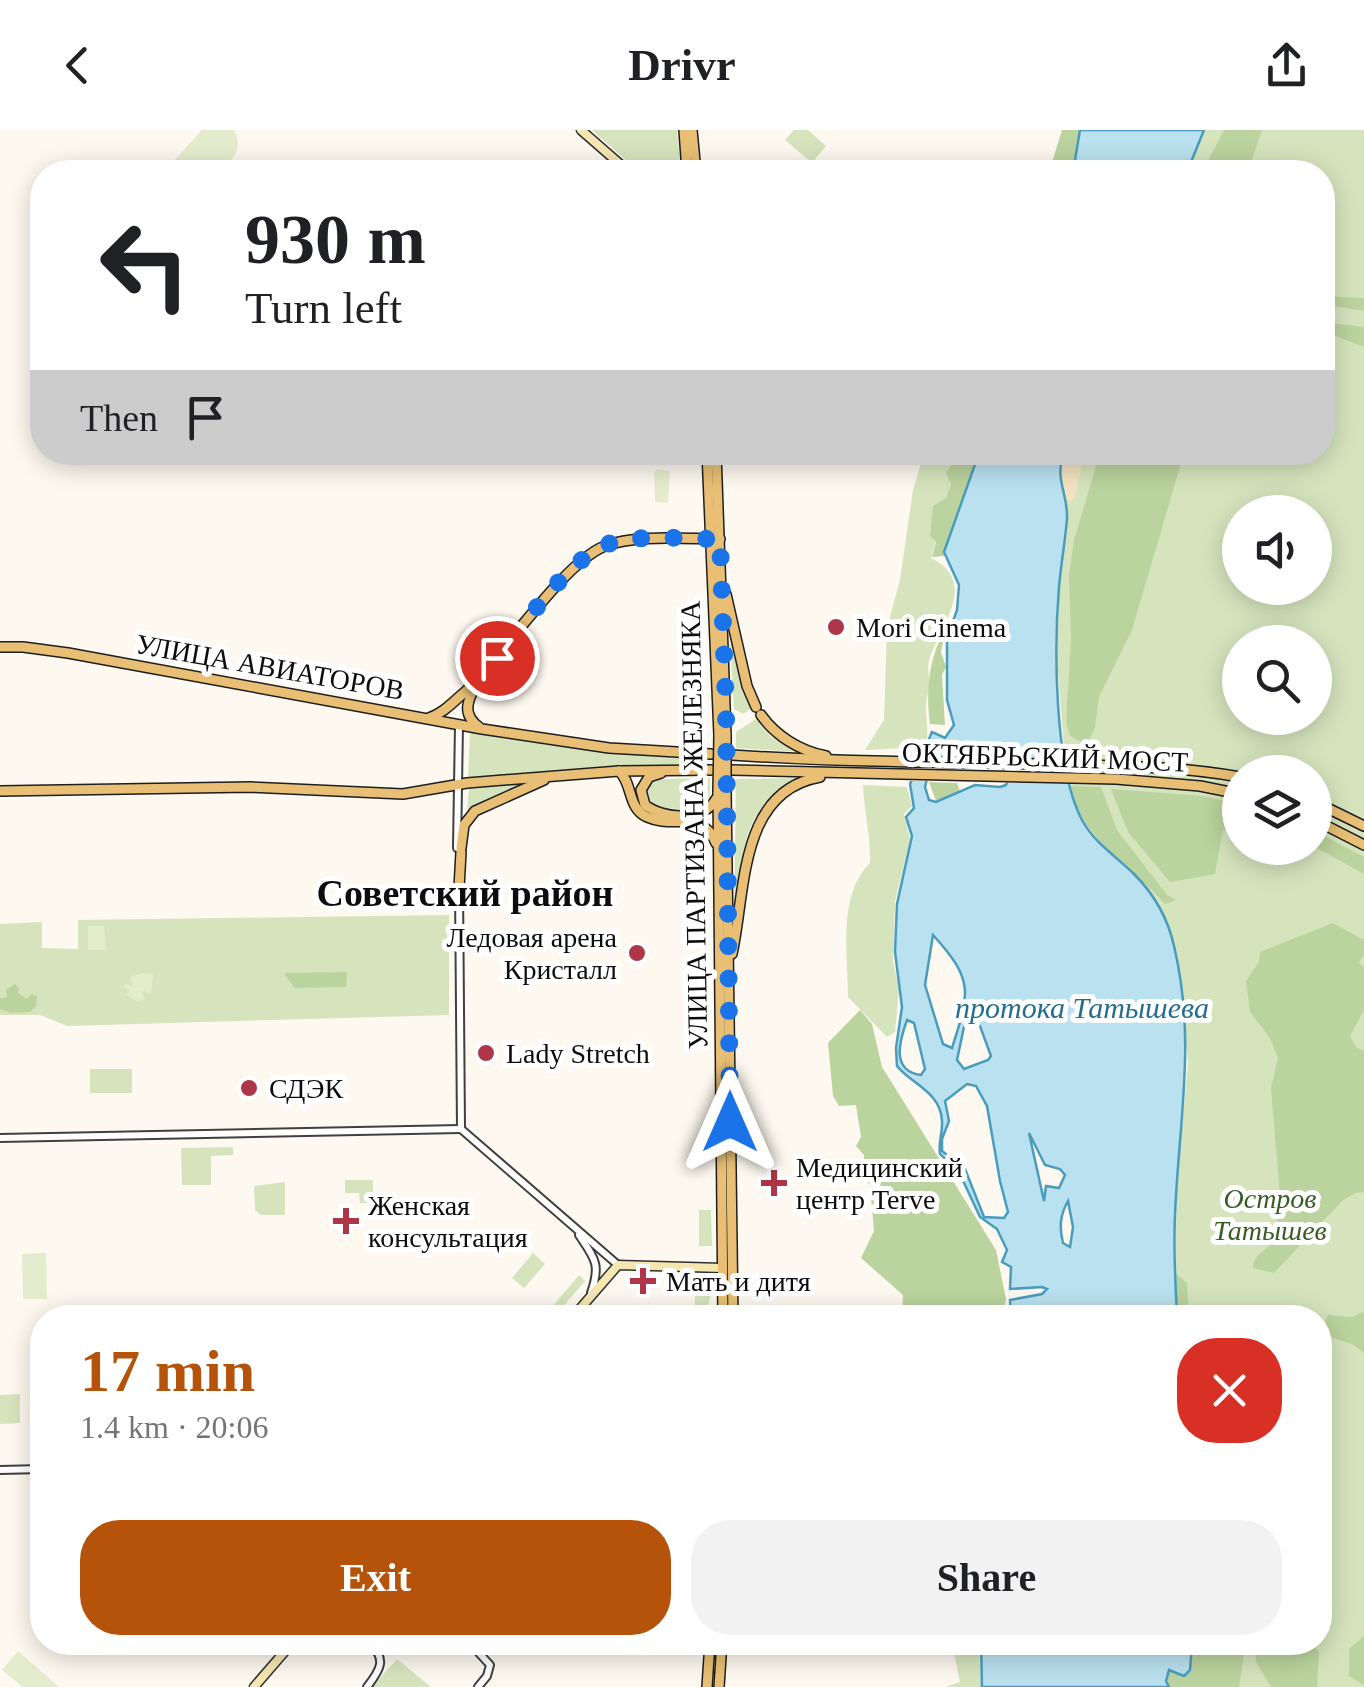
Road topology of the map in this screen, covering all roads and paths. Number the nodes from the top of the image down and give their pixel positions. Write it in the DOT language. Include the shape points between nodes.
graph roads {
  1 [pos="581,130"];
  2 [pos="684,130"];
  3 [pos="692,130"];
  4 [pos="615,160"];
  5 [pos="686,160"];
  6 [pos="695,160"];
  7 [pos="707,465"];
  8 [pos="716,465"];
  9 [pos="709,511"];
  10 [pos="715,539"];
  11 [pos="681,540"];
  12 [pos="710,562"];
  13 [pos="722,585"];
  14 [pos="0,647"];
  15 [pos="480,678"];
  16 [pos="426,718"];
  17 [pos="459,725"];
  18 [pos="482,729"];
  19 [pos="722,735"];
  20 [pos="711,754"];
  21 [pos="732,755"];
  22 [pos="848,760"];
  23 [pos="672,770"];
  24 [pos="711,770"];
  25 [pos="732,770"];
  26 [pos="618,772"];
  27 [pos="848,773"];
  28 [pos="1222,773"];
  29 [pos="557,776"];
  30 [pos="457,785"];
  31 [pos="1222,790"];
  32 [pos="0,792"];
  33 [pos="722,792"];
  34 [pos="1332,810"];
  35 [pos="1364,826"];
  36 [pos="1332,829"];
  37 [pos="1364,845"];
  38 [pos="459,850"];
  39 [pos="719,854"];
  40 [pos="458,888"];
  41 [pos="728,969"];
  42 [pos="461,1129"];
  43 [pos="0,1138"];
  44 [pos="576,1230"];
  45 [pos="618,1266"];
  46 [pos="727,1266"];
  47 [pos="591,1294"];
  48 [pos="582,1305"];
  49 [pos="725,1305"];
  50 [pos="732,1305"];
  51 [pos="30,1469"];
  52 [pos="0,1470"];
  53 [pos="282,1655"];
  54 [pos="381,1655"];
  55 [pos="481,1655"];
  56 [pos="709,1655"];
  57 [pos="721,1655"];
  58 [pos="254,1687"];
  59 [pos="367,1687"];
  60 [pos="478,1687"];
  61 [pos="707,1687"];
  62 [pos="718,1687"];
  1 -- 4 [label="main road"];
  2 -- 5 [label="main road"];
  3 -- 6 [label="main road"];
  7 -- 9 [label="main road, УЛИЦА ПАРТИЗАНА ЖЕЛЕЗНЯКА"];
  8 -- 10 [label="main road, УЛИЦА ПАРТИЗАНА ЖЕЛЕЗНЯКА"];
  9 -- 10 [label="main road, УЛИЦА ПАРТИЗАНА ЖЕЛЕЗНЯКА"];
  9 -- 11 [label="main road" via="703,527"];
  10 -- 11 [label="main road"];
  10 -- 12 [label="main road, УЛИЦА ПАРТИЗАНА ЖЕЛЕЗНЯКА"];
  10 -- 13 [label="main road, УЛИЦА ПАРТИЗАНА ЖЕЛЕЗНЯКА"];
  11 -- 12 [label="main road"];
  11 -- 15 [label="main road" via="618,542 592,553"];
  12 -- 19 [label="main road, УЛИЦА ПАРТИЗАНА ЖЕЛЕЗНЯКА"];
  13 -- 19 [label="main road, УЛИЦА ПАРТИЗАНА ЖЕЛЕЗНЯКА"];
  13 -- 22 [label="main road" via="758,711 804,749"];
  14 -- 16 [label="main road, УЛИЦА АВИАТОРОВ"];
  15 -- 16 [label="main road"];
  15 -- 18 [label="main road" via="466,706"];
  16 -- 17 [label="main road, УЛИЦА АВИАТОРОВ"];
  17 -- 18 [label="main road, УЛИЦА АВИАТОРОВ"];
  17 -- 30 [label="street"];
  18 -- 20 [label="main road, УЛИЦА АВИАТОРОВ"];
  19 -- 33 [label="main road, УЛИЦА ПАРТИЗАНА ЖЕЛЕЗНЯКА, bridge"];
  21 -- 22 [label="main road"];
  22 -- 28 [label="main road, ОКТЯБРЬСКИЙ МОСТ"];
  23 -- 24 [label="main road"];
  23 -- 26 [label="main road"];
  23 -- 33 [label="main road" via="645,781 641,796 649,809 701,814"];
  25 -- 27 [label="main road"];
  26 -- 29 [label="main road"];
  26 -- 39 [label="main road" via="628,779 640,813 699,822"];
  27 -- 31 [label="main road, ОКТЯБРЬСКИЙ МОСТ" via="1116,779"];
  27 -- 41 [label="main road" via="800,783 766,807 752,839"];
  29 -- 30 [label="main road"];
  29 -- 38 [label="main road" via="475,811"];
  30 -- 32 [label="main road" via="403,794 250,787"];
  30 -- 38 [label="street"];
  33 -- 39 [label="main road, УЛИЦА ПАРТИЗАНА ЖЕЛЕЗНЯКА"];
  33 -- 41 [label="main road, УЛИЦА ПАРТИЗАНА ЖЕЛЕЗНЯКА"];
  34 -- 35 [label="main road"];
  36 -- 37 [label="main road"];
  38 -- 40 [label="main road"];
  39 -- 46 [label="main road, УЛИЦА ПАРТИЗАНА ЖЕЛЕЗНЯКА"];
  40 -- 42 [label="street"];
  41 -- 46 [label="main road, УЛИЦА ПАРТИЗАНА ЖЕЛЕЗНЯКА"];
  42 -- 43 [label="street"];
  42 -- 44 [label="street"];
  44 -- 45 [label="street"];
  44 -- 47 [label="street" via="596,1262"];
  45 -- 46 [label="main road"];
  45 -- 47 [label="main road"];
  46 -- 49 [label="main road, УЛИЦА ПАРТИЗАНА ЖЕЛЕЗНЯКА"];
  46 -- 50 [label="main road, УЛИЦА ПАРТИЗАНА ЖЕЛЕЗНЯКА"];
  47 -- 48 [label="main road"];
  51 -- 52 [label="street"];
  53 -- 58 [label="main road"];
  54 -- 59 [label="street"];
  55 -- 60 [label="street" via="490,1665"];
  56 -- 61 [label="main road"];
  57 -- 62 [label="main road"];
}
